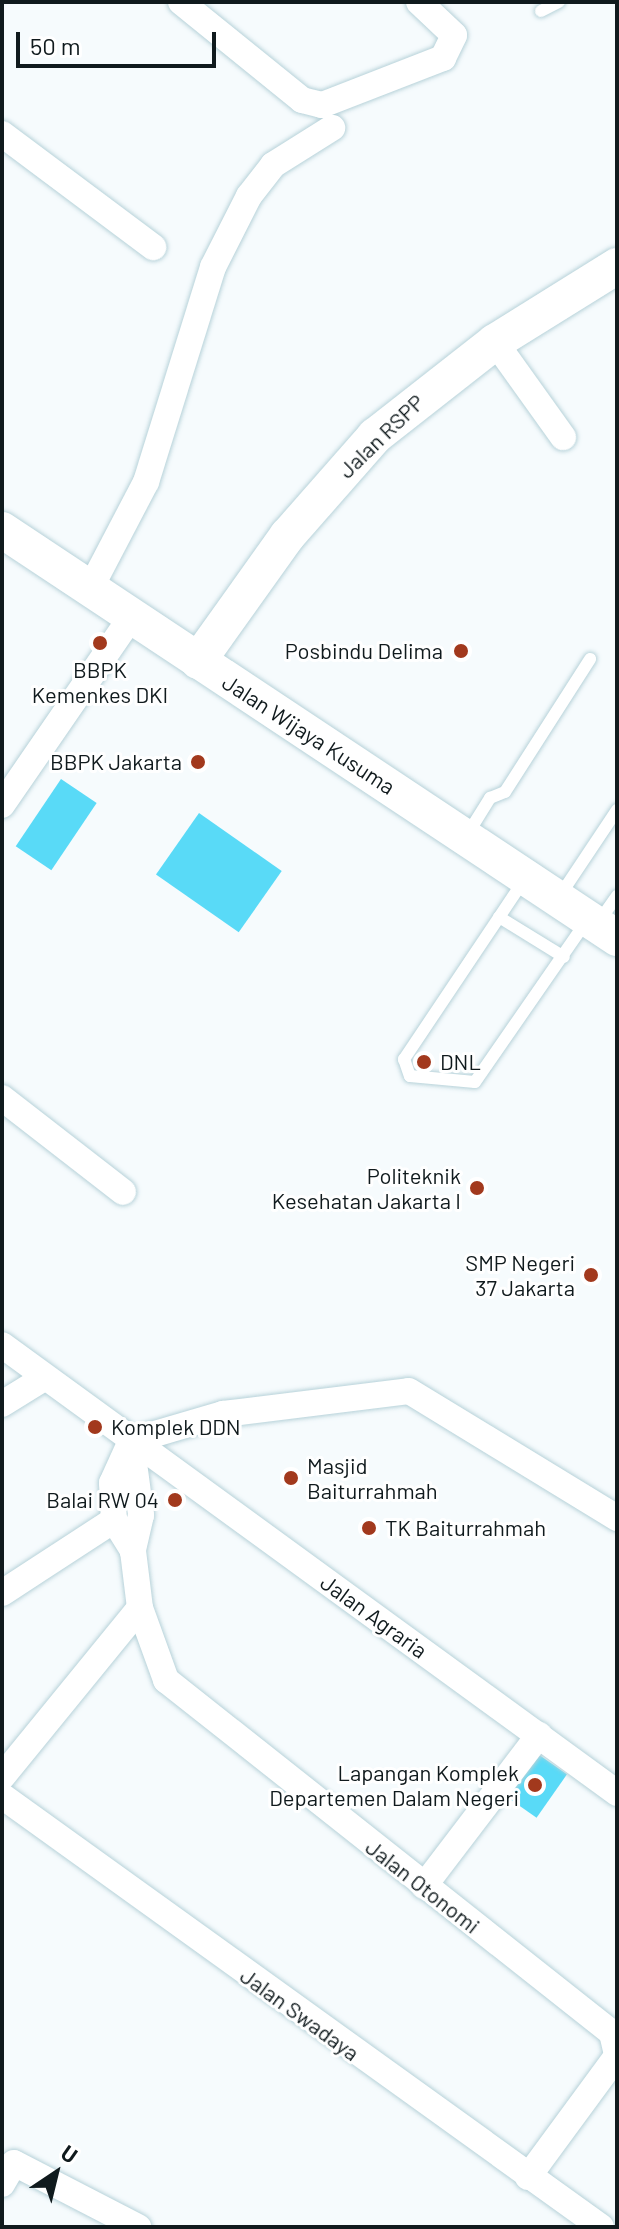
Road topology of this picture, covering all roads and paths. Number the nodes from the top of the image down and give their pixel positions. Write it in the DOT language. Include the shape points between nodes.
graph roads {
  1 [pos="181,2"];
  2 [pos="419,2"];
  3 [pos="559,2"];
  4 [pos="541,11"];
  5 [pos="332,128"];
  6 [pos="2,134"];
  7 [pos="153,247"];
  8 [pos="617,266"];
  9 [pos="495,342"];
  10 [pos="563,437"];
  11 [pos="2,530"];
  12 [pos="90,589"];
  13 [pos="131,617"];
  14 [pos="590,659"];
  15 [pos="198,661"];
  16 [pos="2,805"];
  17 [pos="617,810"];
  18 [pos="465,837"];
  19 [pos="526,877"];
  20 [pos="558,899"];
  21 [pos="499,917"];
  22 [pos="605,919"];
  23 [pos="564,957"];
  24 [pos="2,1098"];
  25 [pos="123,1192"];
  26 [pos="2,1345"];
  27 [pos="44,1378"];
  28 [pos="2,1404"];
  29 [pos="131,1441"];
  30 [pos="617,1518"];
  31 [pos="114,1520"];
  32 [pos="133,1551"];
  33 [pos="2,1593"];
  34 [pos="140,1608"];
  35 [pos="539,1735"];
  36 [pos="2,1777"];
  37 [pos="617,1793"];
  38 [pos="2,1796"];
  39 [pos="424,1886"];
  40 [pos="617,2055"];
  41 [pos="528,2177"];
  42 [pos="2,2184"];
  43 [pos="138,2227"];
  44 [pos="601,2227"];
  1 -- 2 [label="street" via="302,100 322,105 443,58 454,35"];
  3 -- 4 [label="lane"];
  5 -- 12 [label="street" via="273,165 249,196 213,267 146,482"];
  6 -- 7 [label="street"];
  8 -- 9 [label="street, Jalan RSPP"];
  9 -- 10 [label="street"];
  9 -- 15 [label="street, Jalan RSPP" via="375,436 288,535"];
  11 -- 12 [label="street, Jalan Wijaya Kusuma"];
  12 -- 13 [label="street, Jalan Wijaya Kusuma"];
  13 -- 15 [label="street, Jalan Wijaya Kusuma"];
  13 -- 16 [label="street"];
  14 -- 18 [label="lane" via="505,792 490,798"];
  15 -- 18 [label="street, Jalan Wijaya Kusuma"];
  17 -- 20 [label="lane"];
  18 -- 19 [label="street, Jalan Wijaya Kusuma"];
  19 -- 20 [label="street, Jalan Wijaya Kusuma"];
  19 -- 21 [label="lane"];
  20 -- 22 [label="street, Jalan Wijaya Kusuma"];
  21 -- 23 [label="lane"];
  21 -- 23 [label="lane" via="404,1059 419,1082 475,1082"];
  22 -- 23 [label="lane"];
  24 -- 25 [label="street"];
  26 -- 27 [label="street, Jalan Agraria"];
  27 -- 28 [label="street"];
  27 -- 29 [label="street, Jalan Agraria"];
  29 -- 30 [label="street" via="223,1414 409,1391"];
  29 -- 31 [label="street" via="112,1483"];
  29 -- 32 [label="street" via="141,1515"];
  29 -- 35 [label="street, Jalan Agraria"];
  31 -- 32 [label="street"];
  31 -- 33 [label="street"];
  32 -- 34 [label="street, Jalan Otonomi"];
  34 -- 36 [label="street"];
  34 -- 39 [label="street, Jalan Otonomi" via="166,1680 184,1700"];
  35 -- 37 [label="street, Jalan Agraria"];
  35 -- 39 [label="street"];
  38 -- 41 [label="street, Jalan Swadaya"];
  39 -- 40 [label="street, Jalan Otonomi" via="612,2033"];
  40 -- 41 [label="street, Jalan Otonomi"];
  41 -- 44 [label="street, Jalan Swadaya"];
  42 -- 43 [label="street" via="14,2163"];
}
